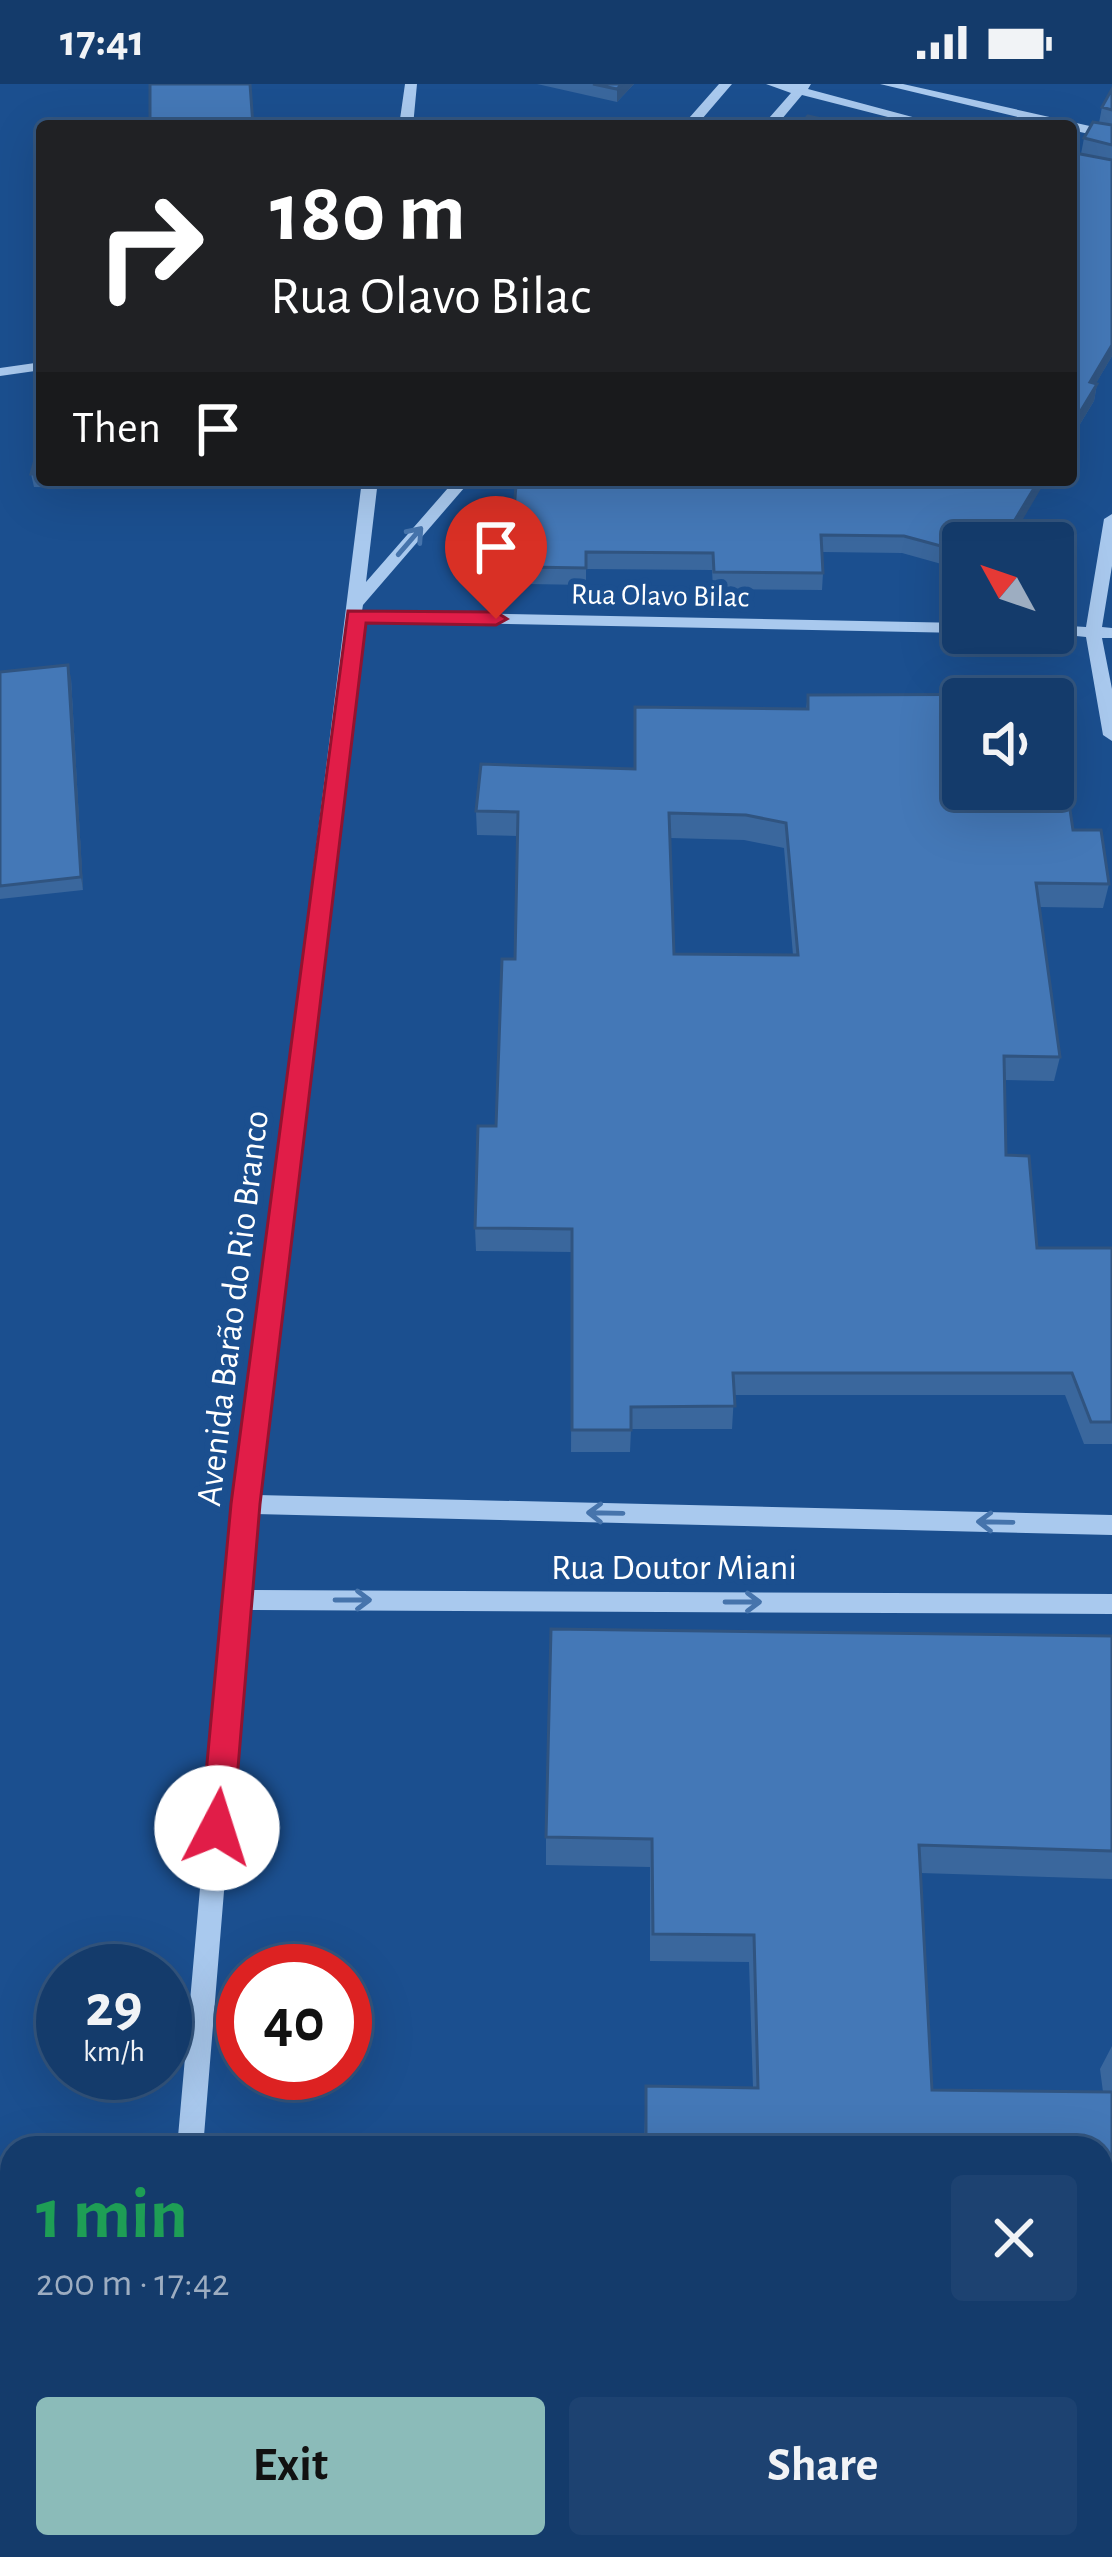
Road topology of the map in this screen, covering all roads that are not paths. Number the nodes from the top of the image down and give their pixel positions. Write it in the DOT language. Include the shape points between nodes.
graph roads {
  1 [pos="411,84"];
  2 [pos="726,84"];
  3 [pos="772,84"];
  4 [pos="886,84"];
  5 [pos="802,87"];
  6 [pos="407,120"];
  7 [pos="693,120"];
  8 [pos="774,120"];
  9 [pos="918,120"];
  10 [pos="1046,120"];
  11 [pos="1077,127"];
  12 [pos="1112,135"];
  13 [pos="36,367"];
  14 [pos="0,372"];
  15 [pos="370,486"];
  16 [pos="458,486"];
  17 [pos="1112,519"];
  18 [pos="357,609"];
  19 [pos="942,627"];
  20 [pos="1102,632"];
  21 [pos="1112,735"];
  22 [pos="245,1504"];
  23 [pos="1112,1525"];
  24 [pos="236,1600"];
  25 [pos="1112,1604"];
  26 [pos="191,2136"];
  1 -- 6 [label="street"];
  2 -- 7 [label="street"];
  3 -- 5 [label="street"];
  4 -- 10 [label="street"];
  5 -- 8 [label="street"];
  5 -- 9 [label="street"];
  11 -- 12 [label="street"];
  13 -- 14 [label="street"];
  15 -- 18 [label="street, Avenida Barão do Rio Branco"];
  18 -- 16 [label="street, one-way"];
  17 -- 20 [label="street"];
  18 -- 19 [label="street, Rua Olavo Bilac"];
  18 -- 22 [label="street, Avenida Barão do Rio Branco"];
  20 -- 21 [label="street"];
  23 -- 22 [label="street, Rua Doutor Miani, one-way"];
  22 -- 24 [label="street, Avenida Barão do Rio Branco"];
  24 -- 25 [label="street, Rua Doutor Miani, one-way"];
  24 -- 26 [label="street, Avenida Barão do Rio Branco"];
}
